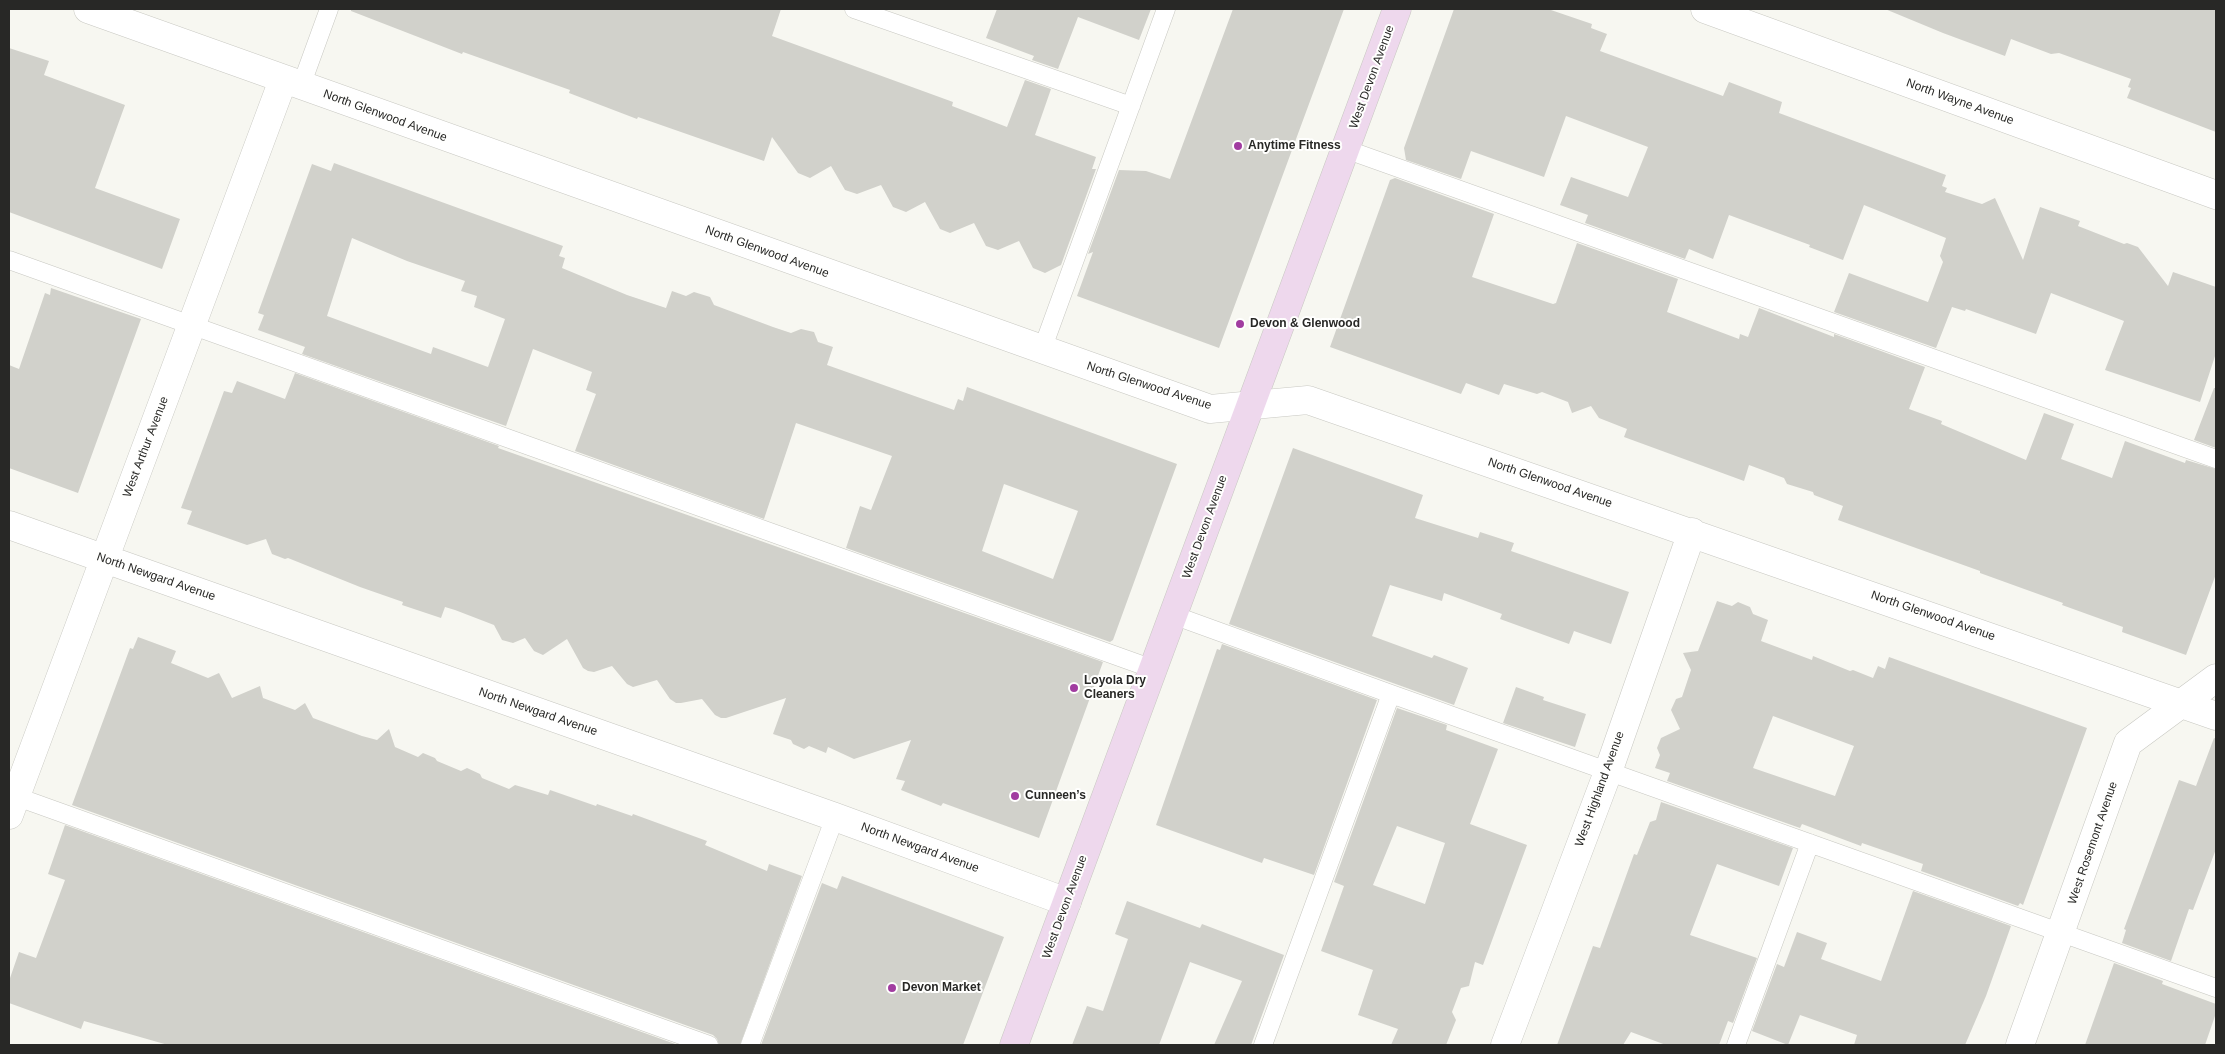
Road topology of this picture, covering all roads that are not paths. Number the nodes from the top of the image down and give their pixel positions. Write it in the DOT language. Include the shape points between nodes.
graph roads {
  1 [pos="88,9"];
  2 [pos="329,9"];
  3 [pos="854,9"];
  4 [pos="1166,9"];
  5 [pos="1397,9"];
  6 [pos="1705,9"];
  7 [pos="292,83"];
  8 [pos="1131,106"];
  9 [pos="1345,149"];
  10 [pos="2216,195"];
  11 [pos="9,260"];
  12 [pos="192,326"];
  13 [pos="1042,350"];
  14 [pos="1251,405"];
  15 [pos="2216,459"];
  16 [pos="9,525"];
  17 [pos="1692,532"];
  18 [pos="104,559"];
  19 [pos="1173,615"];
  20 [pos="1153,669"];
  21 [pos="2216,678"];
  22 [pos="1391,694"];
  23 [pos="2182,704"];
  24 [pos="2216,716"];
  25 [pos="1608,772"];
  26 [pos="11,802"];
  27 [pos="835,817"];
  28 [pos="1810,844"];
  29 [pos="1067,902"];
  30 [pos="2061,933"];
  31 [pos="2216,988"];
  32 [pos="709,1045"];
  33 [pos="750,1045"];
  34 [pos="1014,1045"];
  35 [pos="1263,1045"];
  36 [pos="1506,1045"];
  37 [pos="1736,1045"];
  38 [pos="2020,1045"];
  1 -- 7 [label="street, North Glenwood Avenue"];
  2 -- 7 [label="lane"];
  3 -- 8 [label="lane"];
  4 -- 8 [label="lane"];
  5 -- 9 [label="main road, West Devon Avenue"];
  6 -- 10 [label="street, North Wayne Avenue"];
  7 -- 12 [label="street, West Arthur Avenue"];
  7 -- 13 [label="street, North Glenwood Avenue"];
  8 -- 13 [label="lane"];
  9 -- 14 [label="main road, West Devon Avenue"];
  9 -- 15 [label="lane"];
  11 -- 12 [label="lane"];
  12 -- 18 [label="street, West Arthur Avenue"];
  12 -- 20 [label="lane"];
  13 -- 14 [label="street, North Glenwood Avenue" via="1210,409"];
  14 -- 17 [label="street, North Glenwood Avenue" via="1308,400"];
  14 -- 19 [label="main road, West Devon Avenue"];
  16 -- 18 [label="street, North Newgard Avenue"];
  17 -- 23 [label="street, North Glenwood Avenue"];
  17 -- 25 [label="street, West Highland Avenue"];
  18 -- 26 [label="street, West Arthur Avenue"];
  18 -- 27 [label="street, North Newgard Avenue"];
  19 -- 20 [label="main road, West Devon Avenue"];
  19 -- 22 [label="lane"];
  20 -- 29 [label="main road, West Devon Avenue"];
  21 -- 23 [label="street, West Rosemont Avenue"];
  22 -- 25 [label="lane"];
  22 -- 35 [label="lane"];
  23 -- 24 [label="street, North Glenwood Avenue"];
  23 -- 30 [label="street, West Rosemont Avenue" via="2128,743"];
  25 -- 28 [label="lane"];
  25 -- 36 [label="street, West Highland Avenue"];
  26 -- 32 [label="lane"];
  27 -- 29 [label="street, North Newgard Avenue"];
  27 -- 33 [label="lane"];
  28 -- 30 [label="lane"];
  28 -- 37 [label="lane"];
  29 -- 34 [label="main road, West Devon Avenue"];
  30 -- 31 [label="lane"];
  30 -- 38 [label="street, West Rosemont Avenue"];
}
